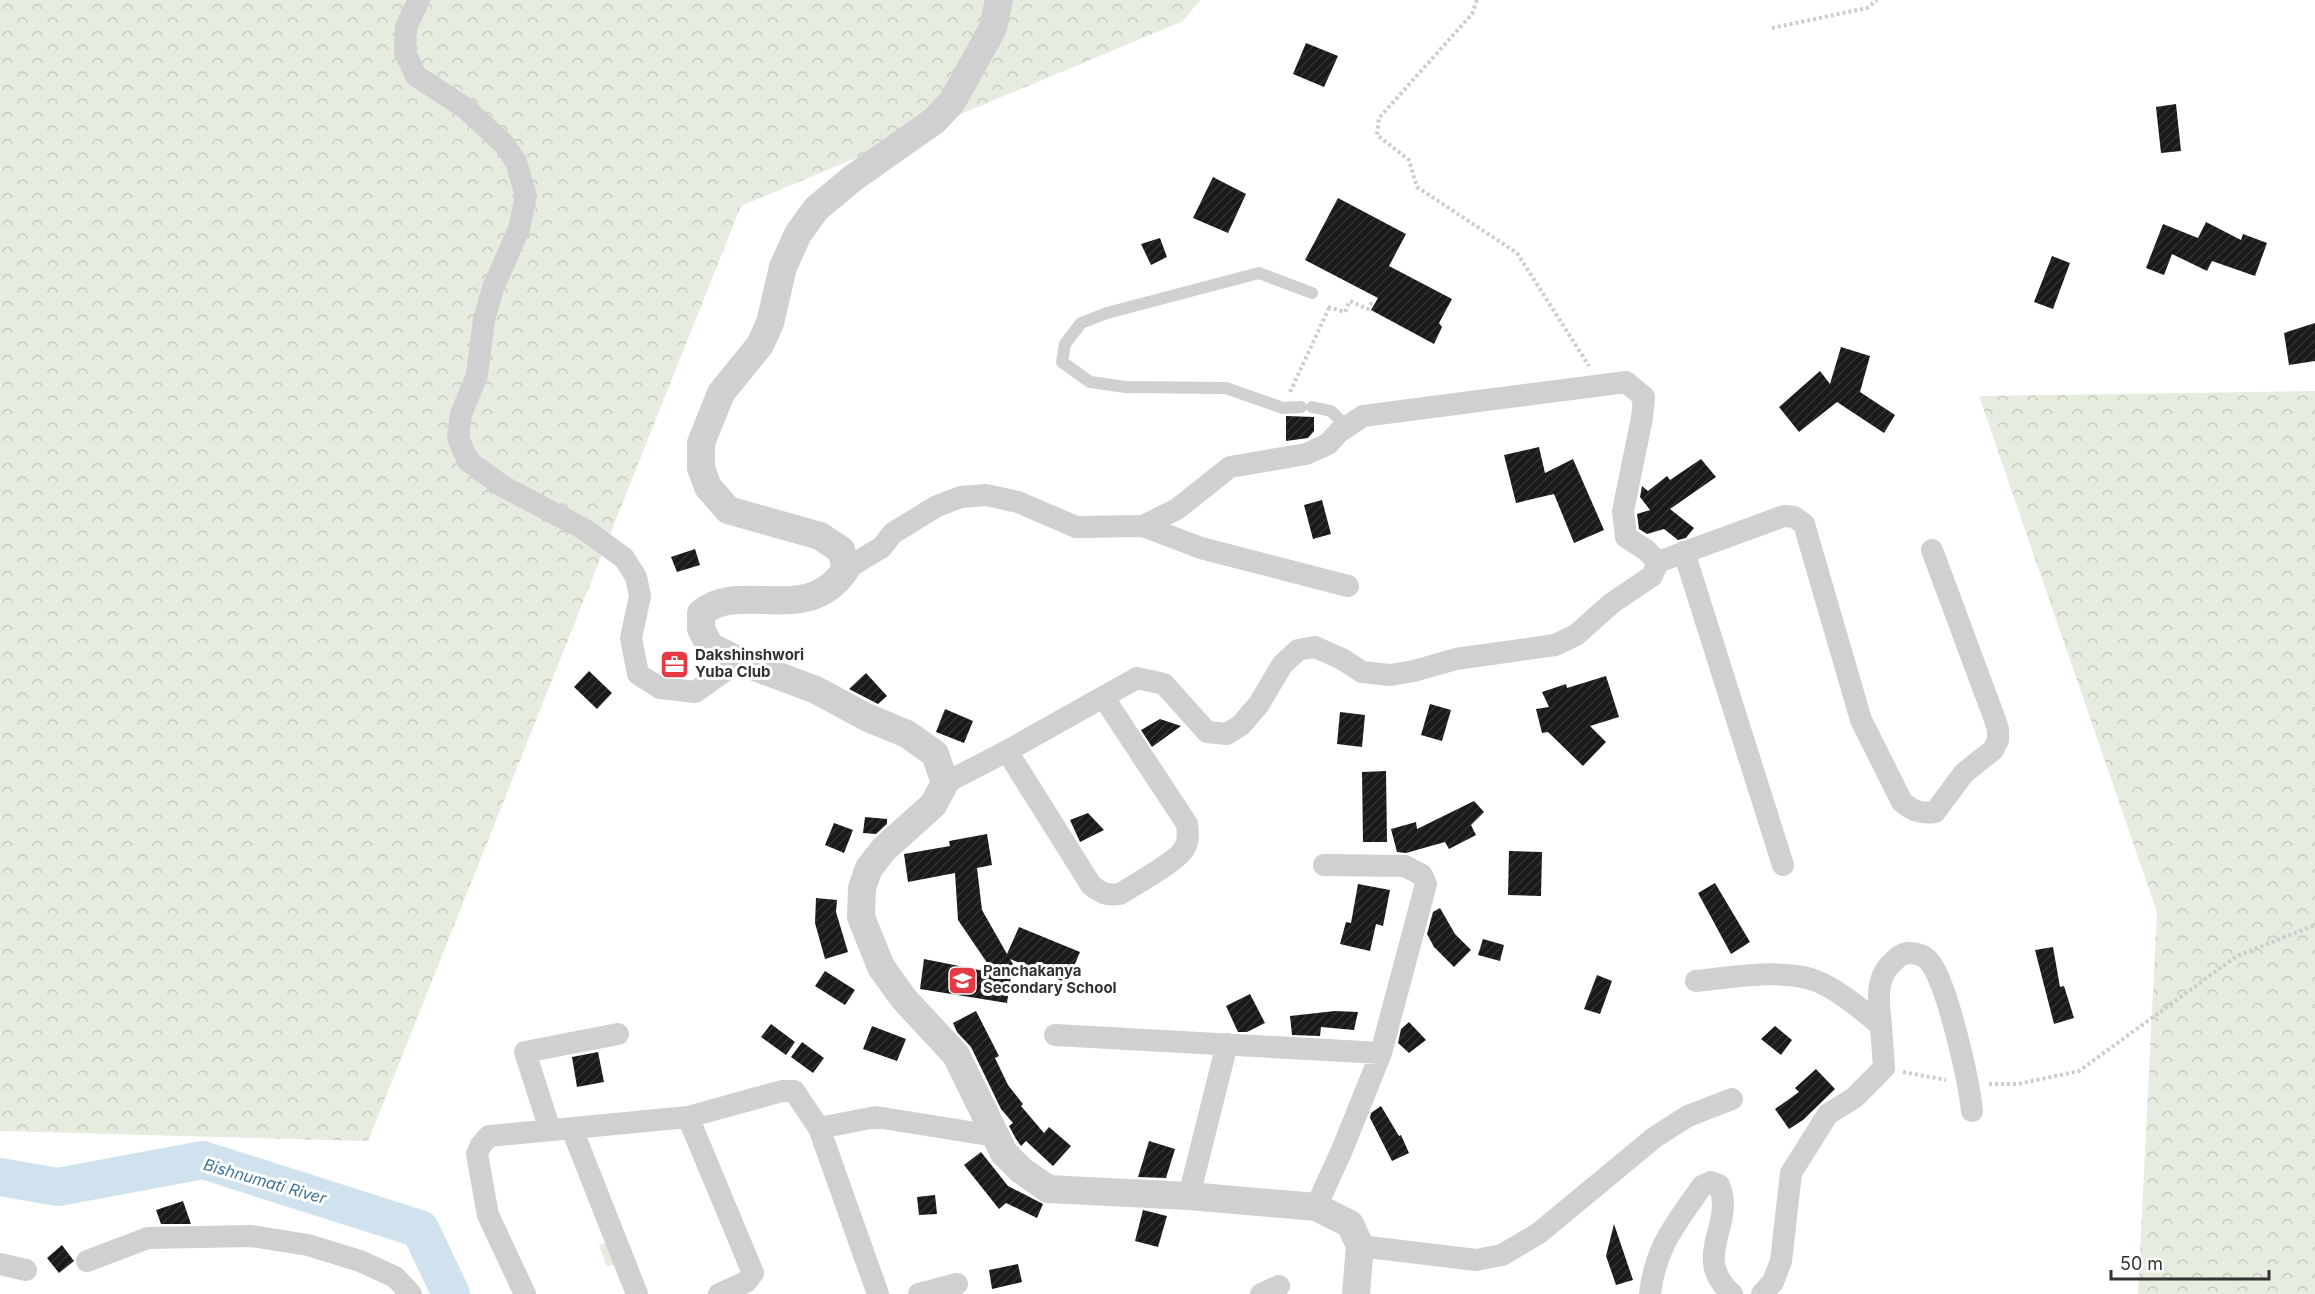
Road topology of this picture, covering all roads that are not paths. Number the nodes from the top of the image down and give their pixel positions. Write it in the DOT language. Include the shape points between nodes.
graph roads {
  1 [pos="419,0"];
  2 [pos="999,0"];
  3 [pos="1312,293"];
  4 [pos="1347,427"];
  5 [pos="1143,525"];
  6 [pos="1932,550"];
  7 [pos="1684,552"];
  8 [pos="1658,562"];
  9 [pos="846,568"];
  10 [pos="1348,586"];
  11 [pos="739,661"];
  12 [pos="1104,698"];
  13 [pos="1007,751"];
  14 [pos="945,783"];
  15 [pos="1324,865"];
  16 [pos="1783,865"];
  17 [pos="1696,981"];
  18 [pos="1881,1026"];
  19 [pos="618,1034"];
  20 [pos="1054,1035"];
  21 [pos="1227,1044"];
  22 [pos="1381,1053"];
  23 [pos="1732,1099"];
  24 [pos="1972,1111"];
  25 [pos="688,1117"];
  26 [pos="819,1128"];
  27 [pos="572,1129"];
  28 [pos="550,1130"];
  29 [pos="995,1136"];
  30 [pos="1189,1196"];
  31 [pos="1316,1208"];
  32 [pos="1360,1246"];
  33 [pos="87,1261"];
  34 [pos="0,1264"];
  35 [pos="26,1270"];
  36 [pos="957,1284"];
  37 [pos="411,1294"];
  38 [pos="525,1294"];
  39 [pos="637,1294"];
  40 [pos="719,1294"];
  41 [pos="878,1294"];
  42 [pos="919,1294"];
  43 [pos="1356,1294"];
  44 [pos="1650,1294"];
  45 [pos="1732,1294"];
  46 [pos="1762,1294"];
  1 -- 11 [label="street" via="406,27 405,51 416,76 464,107 504,144 516,162 526,196 519,229 493,288 477,375 461,414 458,438 468,461 504,487 584,530 624,558 636,577 640,596 631,638 638,674 660,688 694,692"];
  2 -- 9 [label="street" via="993,28 952,102 934,121 853,178 816,210 798,234 783,267 771,323 760,345 721,393 700,443 701,468 708,488 728,510 820,536 841,550"];
  3 -- 4 [label="lane" via="1259,273 1107,313 1081,323 1065,344 1062,362 1090,382 1126,387 1226,388 1283,408 1331,411"];
  4 -- 5 [label="street" via="1328,444 1306,454 1230,467 1177,509"];
  4 -- 8 [label="street" via="1363,416 1626,382 1644,397 1623,511 1626,537"];
  5 -- 9 [label="street" via="1076,527 1018,502 986,495 961,497 919,516 892,533 882,548"];
  5 -- 10 [label="street" via="1201,548"];
  6 -- 7 [label="street" via="1994,717 1998,740 1993,750 1964,773 1935,812 1923,814 1902,802 1861,720 1804,524 1784,516"];
  7 -- 8 [label="street"];
  7 -- 16 [label="street"];
  8 -- 12 [label="street" via="1652,576 1612,603 1576,635 1555,645 1456,659 1390,675 1362,672 1315,647 1298,650 1282,664 1258,704 1227,734 1207,732 1164,684 1137,678"];
  9 -- 11 [label="street" via="836,583 790,602 737,600 711,605 701,613 701,629 710,646"];
  11 -- 14 [label="street" via="816,690 907,734 935,754"];
  12 -- 13 [label="street"];
  12 -- 13 [label="street" via="1187,824 1185,850 1120,894 1110,896 1091,885"];
  13 -- 14 [label="street"];
  14 -- 29 [label="street" via="933,805 884,849 869,868 862,888 861,917 881,967 904,999 956,1054"];
  15 -- 22 [label="street" via="1405,866 1422,875 1426,884"];
  17 -- 18 [label="street" via="1764,973 1809,978 1852,1002"];
  18 -- 24 [label="street" via="1878,992 1886,967 1903,954 1918,953 1929,960 1944,994 1969,1084"];
  18 -- 46 [label="street" via="1884,1068 1854,1098 1828,1114 1791,1173 1780,1261 1773,1282"];
  19 -- 28 [label="street" via="525,1052"];
  20 -- 21 [label="street"];
  21 -- 22 [label="street"];
  21 -- 30 [label="street"];
  22 -- 31 [label="street"];
  23 -- 32 [label="street" via="1688,1116 1655,1137 1539,1233 1502,1256 1476,1260"];
  25 -- 26 [label="street" via="782,1090 794,1091"];
  25 -- 27 [label="street"];
  25 -- 40 [label="street" via="753,1273 746,1282"];
  26 -- 29 [label="street" via="876,1117"];
  26 -- 41 [label="street"];
  27 -- 28 [label="street"];
  27 -- 39 [label="street"];
  28 -- 38 [label="street" via="489,1136 477,1154 488,1215"];
  29 -- 30 [label="street" via="1004,1153 1048,1189"];
  30 -- 31 [label="street"];
  31 -- 32 [label="street" via="1350,1224"];
  32 -- 43 [label="street"];
  33 -- 37 [label="street" via="148,1238 251,1236 308,1245 360,1261 395,1277"];
  34 -- 35 [label="street"];
  36 -- 42 [label="street"];
  44 -- 45 [label="street" via="1654,1265 1664,1242 1702,1186 1711,1182 1719,1185 1724,1196 1713,1264 1721,1284"];
}
